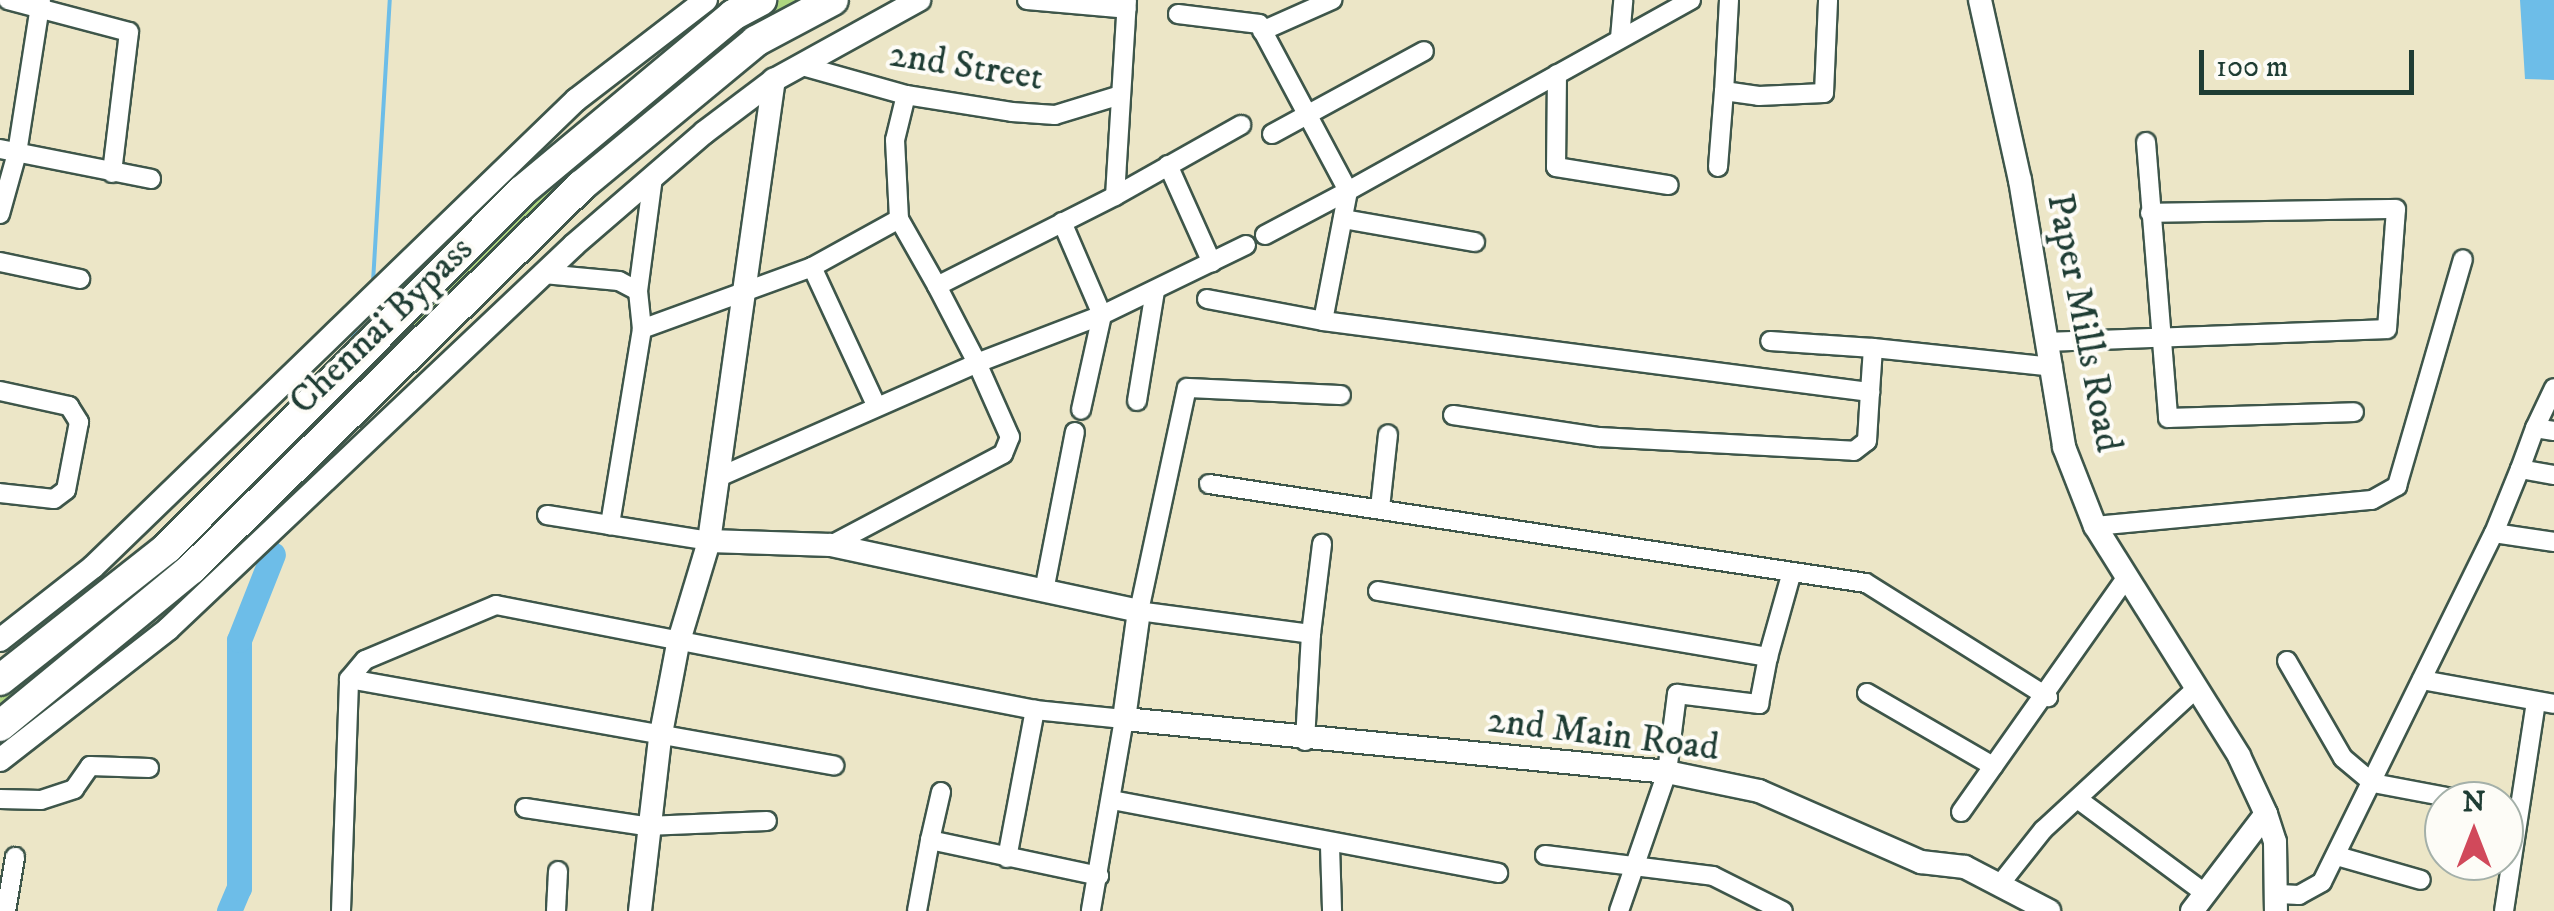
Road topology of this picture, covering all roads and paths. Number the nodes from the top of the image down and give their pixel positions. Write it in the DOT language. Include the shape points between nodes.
graph roads {
  1 [pos="8,0"];
  2 [pos="706,0"];
  3 [pos="761,0"];
  4 [pos="833,0"];
  5 [pos="919,0"];
  6 [pos="1028,0"];
  7 [pos="1332,0"];
  8 [pos="1624,0"];
  9 [pos="1691,0"];
  10 [pos="1730,0"];
  11 [pos="1828,0"];
  12 [pos="1980,0"];
  13 [pos="40,4"];
  14 [pos="1127,5"];
  15 [pos="1227,9"];
  16 [pos="1178,14"];
  17 [pos="1262,32"];
  18 [pos="1620,38"];
  19 [pos="1424,51"];
  20 [pos="799,65"];
  21 [pos="1557,74"];
  22 [pos="774,80"];
  23 [pos="1724,91"];
  24 [pos="906,95"];
  25 [pos="1122,95"];
  26 [pos="1307,114"];
  27 [pos="1241,125"];
  28 [pos="1272,134"];
  29 [pos="2146,142"];
  30 [pos="9,151"];
  31 [pos="1168,166"];
  32 [pos="1718,166"];
  33 [pos="112,173"];
  34 [pos="654,176"];
  35 [pos="151,179"];
  36 [pos="1669,186"];
  37 [pos="1348,190"];
  38 [pos="1115,196"];
  39 [pos="2150,213"];
  40 [pos="0,214"];
  41 [pos="1343,218"];
  42 [pos="900,219"];
  43 [pos="1062,222"];
  44 [pos="1265,235"];
  45 [pos="1476,242"];
  46 [pos="1246,245"];
  47 [pos="2463,260"];
  48 [pos="0,262"];
  49 [pos="1212,263"];
  50 [pos="812,267"];
  51 [pos="544,274"];
  52 [pos="80,279"];
  53 [pos="937,286"];
  54 [pos="638,291"];
  55 [pos="745,291"];
  56 [pos="1155,291"];
  57 [pos="1207,299"];
  58 [pos="1102,315"];
  59 [pos="1323,321"];
  60 [pos="642,329"];
  61 [pos="2158,338"];
  62 [pos="1770,341"];
  63 [pos="2048,342"];
  64 [pos="1874,348"];
  65 [pos="977,362"];
  66 [pos="2053,367"];
  67 [pos="2554,388"];
  68 [pos="0,391"];
  69 [pos="1870,392"];
  70 [pos="1341,395"];
  71 [pos="1137,400"];
  72 [pos="877,407"];
  73 [pos="1081,410"];
  74 [pos="2354,412"];
  75 [pos="1453,415"];
  76 [pos="2545,429"];
  77 [pos="1075,432"];
  78 [pos="1388,434"];
  79 [pos="2520,469"];
  80 [pos="2554,474"];
  81 [pos="719,477"];
  82 [pos="1209,484"];
  83 [pos="0,493"];
  84 [pos="1380,508"];
  85 [pos="547,515"];
  86 [pos="610,524"];
  87 [pos="2095,526"];
  88 [pos="2494,533"];
  89 [pos="709,541"];
  90 [pos="2554,542"];
  91 [pos="1322,544"];
  92 [pos="832,546"];
  93 [pos="1791,575"];
  94 [pos="2127,577"];
  95 [pos="200,580"];
  96 [pos="1044,591"];
  97 [pos="1378,591"];
  98 [pos="1139,611"];
  99 [pos="1312,634"];
  100 [pos="0,640"];
  101 [pos="678,644"];
  102 [pos="1768,657"];
  103 [pos="2286,661"];
  104 [pos="349,679"];
  105 [pos="0,680"];
  106 [pos="2422,680"];
  107 [pos="2196,689"];
  108 [pos="1867,693"];
  109 [pos="2048,698"];
  110 [pos="2545,703"];
  111 [pos="1035,710"];
  112 [pos="1124,720"];
  113 [pos="0,726"];
  114 [pos="660,739"];
  115 [pos="1305,741"];
  116 [pos="0,760"];
  117 [pos="834,765"];
  118 [pos="1993,766"];
  119 [pos="149,768"];
  120 [pos="1667,772"];
  121 [pos="2522,781"];
  122 [pos="2373,783"];
  123 [pos="941,792"];
  124 [pos="2424,793"];
  125 [pos="0,798"];
  126 [pos="1112,800"];
  127 [pos="2079,800"];
  128 [pos="524,808"];
  129 [pos="1961,812"];
  130 [pos="2266,814"];
  131 [pos="766,821"];
  132 [pos="646,826"];
  133 [pos="930,840"];
  134 [pos="1330,846"];
  135 [pos="1545,855"];
  136 [pos="2337,856"];
  137 [pos="14,858"];
  138 [pos="1007,858"];
  139 [pos="1635,868"];
  140 [pos="558,872"];
  141 [pos="1498,873"];
  142 [pos="1099,876"];
  143 [pos="2421,880"];
  144 [pos="2507,881"];
  145 [pos="2001,883"];
  146 [pos="1754,894"];
  147 [pos="2199,902"];
  148 [pos="2278,902"];
  149 [pos="2037,908"];
  150 [pos="6,911"];
  151 [pos="341,911"];
  152 [pos="556,911"];
  153 [pos="640,911"];
  154 [pos="917,911"];
  155 [pos="1091,911"];
  156 [pos="1332,911"];
  157 [pos="1619,911"];
  158 [pos="1744,911"];
  159 [pos="1782,911"];
  160 [pos="2504,911"];
  1 -- 13 [label="street"];
  2 -- 100 [label="street" via="576,100 93,567"];
  3 -- 105 [label="highway, Chennai Bypass" via="733,15 522,190 167,548"];
  4 -- 95 [label="highway, Chennai Bypass" via="756,40 581,186 375,388"];
  5 -- 20 [label="street"];
  6 -- 14 [label="street"];
  7 -- 17 [label="street"];
  8 -- 18 [label="street"];
  9 -- 18 [label="street"];
  10 -- 23 [label="street"];
  11 -- 23 [label="street" via="1824,92"];
  12 -- 63 [label="street, Paper Mills Road"];
  13 -- 30 [label="street"];
  13 -- 33 [label="street" via="129,32"];
  14 -- 25 [label="street"];
  15 -- 16 [label="street"];
  15 -- 17 [label="street" via="1256,22"];
  17 -- 26 [label="street"];
  18 -- 21 [label="street"];
  19 -- 26 [label="street"];
  20 -- 22 [label="street"];
  20 -- 24 [label="street, 2nd Street"];
  21 -- 36 [label="street" via="1556,167"];
  21 -- 37 [label="street"];
  22 -- 34 [label="street"];
  22 -- 55 [label="street"];
  23 -- 32 [label="street"];
  24 -- 25 [label="street, 2nd Street" via="1055,115"];
  24 -- 42 [label="street" via="894,140"];
  25 -- 38 [label="street"];
  26 -- 28 [label="street"];
  26 -- 37 [label="street"];
  27 -- 31 [label="street"];
  29 -- 39 [label="street"];
  30 -- 33 [label="street"];
  30 -- 40 [label="street"];
  31 -- 38 [label="street"];
  31 -- 49 [label="street"];
  33 -- 35 [label="street"];
  34 -- 51 [label="street"];
  34 -- 54 [label="street"];
  37 -- 41 [label="street"];
  37 -- 44 [label="street"];
  38 -- 43 [label="street"];
  39 -- 61 [label="street"];
  39 -- 61 [label="street" via="2396,209 2387,329"];
  41 -- 45 [label="street"];
  41 -- 59 [label="street"];
  42 -- 50 [label="street"];
  42 -- 53 [label="street"];
  43 -- 53 [label="street"];
  43 -- 58 [label="street"];
  46 -- 49 [label="street"];
  47 -- 87 [label="street" via="2397,486 2372,500"];
  48 -- 52 [label="street"];
  49 -- 56 [label="street"];
  50 -- 55 [label="street"];
  50 -- 72 [label="street"];
  51 -- 54 [label="street" via="619,281"];
  51 -- 95 [label="street" via="372,441"];
  53 -- 65 [label="street"];
  54 -- 60 [label="street"];
  55 -- 60 [label="street"];
  55 -- 81 [label="street"];
  56 -- 58 [label="street"];
  56 -- 71 [label="street"];
  57 -- 59 [label="street"];
  58 -- 65 [label="street"];
  58 -- 73 [label="street"];
  59 -- 69 [label="street"];
  60 -- 86 [label="street"];
  61 -- 63 [label="street"];
  61 -- 74 [label="street" via="2168,418"];
  62 -- 64 [label="street"];
  63 -- 66 [label="street, Paper Mills Road"];
  64 -- 66 [label="street"];
  64 -- 69 [label="street"];
  65 -- 72 [label="street"];
  65 -- 92 [label="street" via="1010,437 1004,454"];
  66 -- 87 [label="street, Paper Mills Road" via="2064,447"];
  67 -- 76 [label="street"];
  68 -- 83 [label="street" via="68,406 78,422 66,490 54,499"];
  69 -- 75 [label="street" via="1867,441 1854,451 1598,437"];
  70 -- 98 [label="street" via="1187,388"];
  72 -- 81 [label="street"];
  76 -- 79 [label="street"];
  77 -- 96 [label="street"];
  78 -- 84 [label="street"];
  79 -- 80 [label="street"];
  79 -- 88 [label="street"];
  81 -- 89 [label="street"];
  82 -- 84 [label="street"];
  84 -- 93 [label="street"];
  85 -- 86 [label="street"];
  86 -- 89 [label="street"];
  87 -- 94 [label="street, Paper Mills Road"];
  88 -- 90 [label="street"];
  88 -- 106 [label="street"];
  89 -- 92 [label="street"];
  89 -- 101 [label="street"];
  91 -- 99 [label="street"];
  92 -- 96 [label="street"];
  93 -- 102 [label="street"];
  93 -- 109 [label="street" via="1866,583"];
  94 -- 107 [label="street, Paper Mills Road"];
  94 -- 109 [label="street"];
  95 -- 113 [label="highway, Chennai Bypass"];
  95 -- 116 [label="street" via="110,680"];
  96 -- 98 [label="street"];
  97 -- 102 [label="street"];
  98 -- 99 [label="street"];
  98 -- 112 [label="street"];
  99 -- 115 [label="street"];
  101 -- 104 [label="street" via="496,606 364,660"];
  101 -- 111 [label="street"];
  101 -- 114 [label="street"];
  102 -- 120 [label="street" via="1759,704 1677,694"];
  103 -- 122 [label="street" via="2343,758"];
  104 -- 114 [label="street"];
  104 -- 151 [label="street"];
  106 -- 110 [label="street"];
  106 -- 122 [label="street"];
  107 -- 127 [label="street"];
  107 -- 130 [label="street, Paper Mills Road"];
  108 -- 118 [label="street"];
  109 -- 118 [label="street"];
  110 -- 121 [label="street"];
  111 -- 112 [label="street"];
  111 -- 138 [label="street"];
  112 -- 115 [label="street, 2nd Main Road"];
  112 -- 126 [label="street"];
  114 -- 117 [label="street"];
  114 -- 132 [label="street"];
  115 -- 120 [label="street, 2nd Main Road"];
  118 -- 129 [label="street"];
  119 -- 125 [label="street" via="90,766 74,789 41,800"];
  120 -- 139 [label="street"];
  120 -- 145 [label="street, 2nd Main Road" via="1759,791 1921,862 1965,867"];
  122 -- 124 [label="street"];
  122 -- 136 [label="street"];
  123 -- 133 [label="street"];
  126 -- 134 [label="street"];
  126 -- 142 [label="street"];
  127 -- 145 [label="street" via="2043,830"];
  127 -- 147 [label="street"];
  128 -- 132 [label="street"];
  130 -- 147 [label="street"];
  130 -- 148 [label="street, Paper Mills Road"];
  131 -- 132 [label="street"];
  132 -- 153 [label="street"];
  133 -- 138 [label="street"];
  133 -- 154 [label="street"];
  134 -- 141 [label="street"];
  134 -- 156 [label="street"];
  135 -- 139 [label="street"];
  136 -- 143 [label="street"];
  136 -- 148 [label="street" via="2322,882"];
  137 -- 150 [label="street"];
  138 -- 142 [label="street"];
  139 -- 146 [label="street" via="1713,876"];
  139 -- 157 [label="street"];
  140 -- 152 [label="street"];
  142 -- 155 [label="street"];
  144 -- 160 [label="street"];
  145 -- 149 [label="street, 2nd Main Road"];
  146 -- 158 [label="street"];
  146 -- 159 [label="street"];
}
